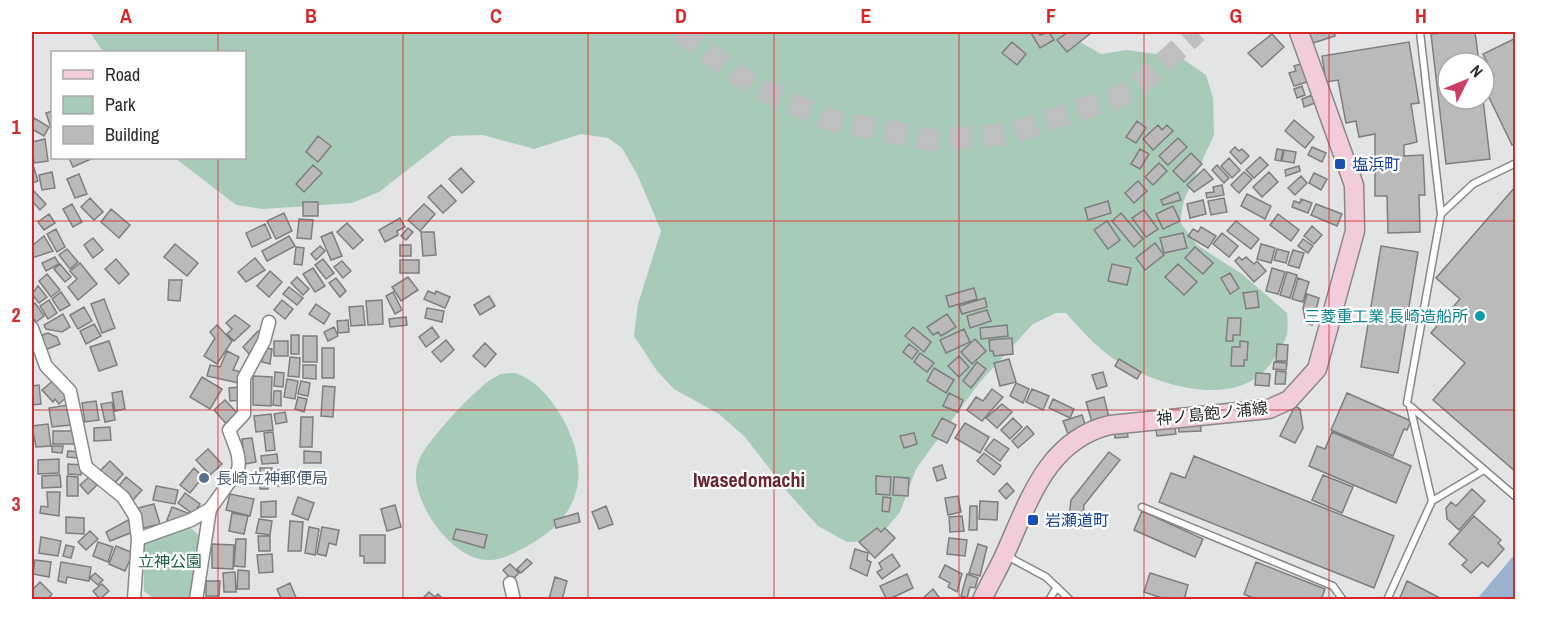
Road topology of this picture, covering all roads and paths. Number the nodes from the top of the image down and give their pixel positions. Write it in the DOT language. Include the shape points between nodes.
graph roads {
  1 [pos="1299,32"];
  2 [pos="1420,32"];
  3 [pos="1515,163"];
  4 [pos="1441,214"];
  5 [pos="269,322"];
  6 [pos="32,328"];
  7 [pos="1407,404"];
  8 [pos="1484,470"];
  9 [pos="1515,497"];
  10 [pos="1432,501"];
  11 [pos="1142,507"];
  12 [pos="210,509"];
  13 [pos="191,520"];
  14 [pos="207,531"];
  15 [pos="138,538"];
  16 [pos="1005,554"];
  17 [pos="510,583"];
  18 [pos="1057,587"];
  19 [pos="134,600"];
  20 [pos="196,600"];
  21 [pos="514,600"];
  22 [pos="982,600"];
  23 [pos="1049,600"];
  24 [pos="1070,600"];
  25 [pos="1343,600"];
  26 [pos="1387,600"];
  1 -- 16 [label="main road, 神ノ島飽ノ浦線" via="1353,181 1357,210 1355,231 1317,369 1289,400 1269,409 1147,419 1110,424 1083,434 1059,452 1038,481"];
  2 -- 4 [label="lane"];
  3 -- 4 [label="lane" via="1473,184"];
  4 -- 7 [label="lane"];
  5 -- 12 [label="street" via="264,341 244,378 244,414 230,430 240,457 238,470"];
  6 -- 15 [label="street" via="46,366 70,391 86,467 123,497 135,516"];
  8 -- 9 [label="lane"];
  8 -- 10 [label="lane"];
  8 -- 10 [label="lane" via="1410,406"];
  10 -- 26 [label="lane"];
  11 -- 25 [label="lane" via="1333,586"];
  12 -- 13 [label="street"];
  12 -- 14 [label="street"];
  13 -- 14 [label="street"];
  13 -- 15 [label="street"];
  14 -- 20 [label="street"];
  15 -- 19 [label="street"];
  16 -- 18 [label="lane"];
  16 -- 22 [label="main road, 神ノ島飽ノ浦線"];
  17 -- 21 [label="street"];
  18 -- 23 [label="lane"];
  18 -- 24 [label="lane"];
}
